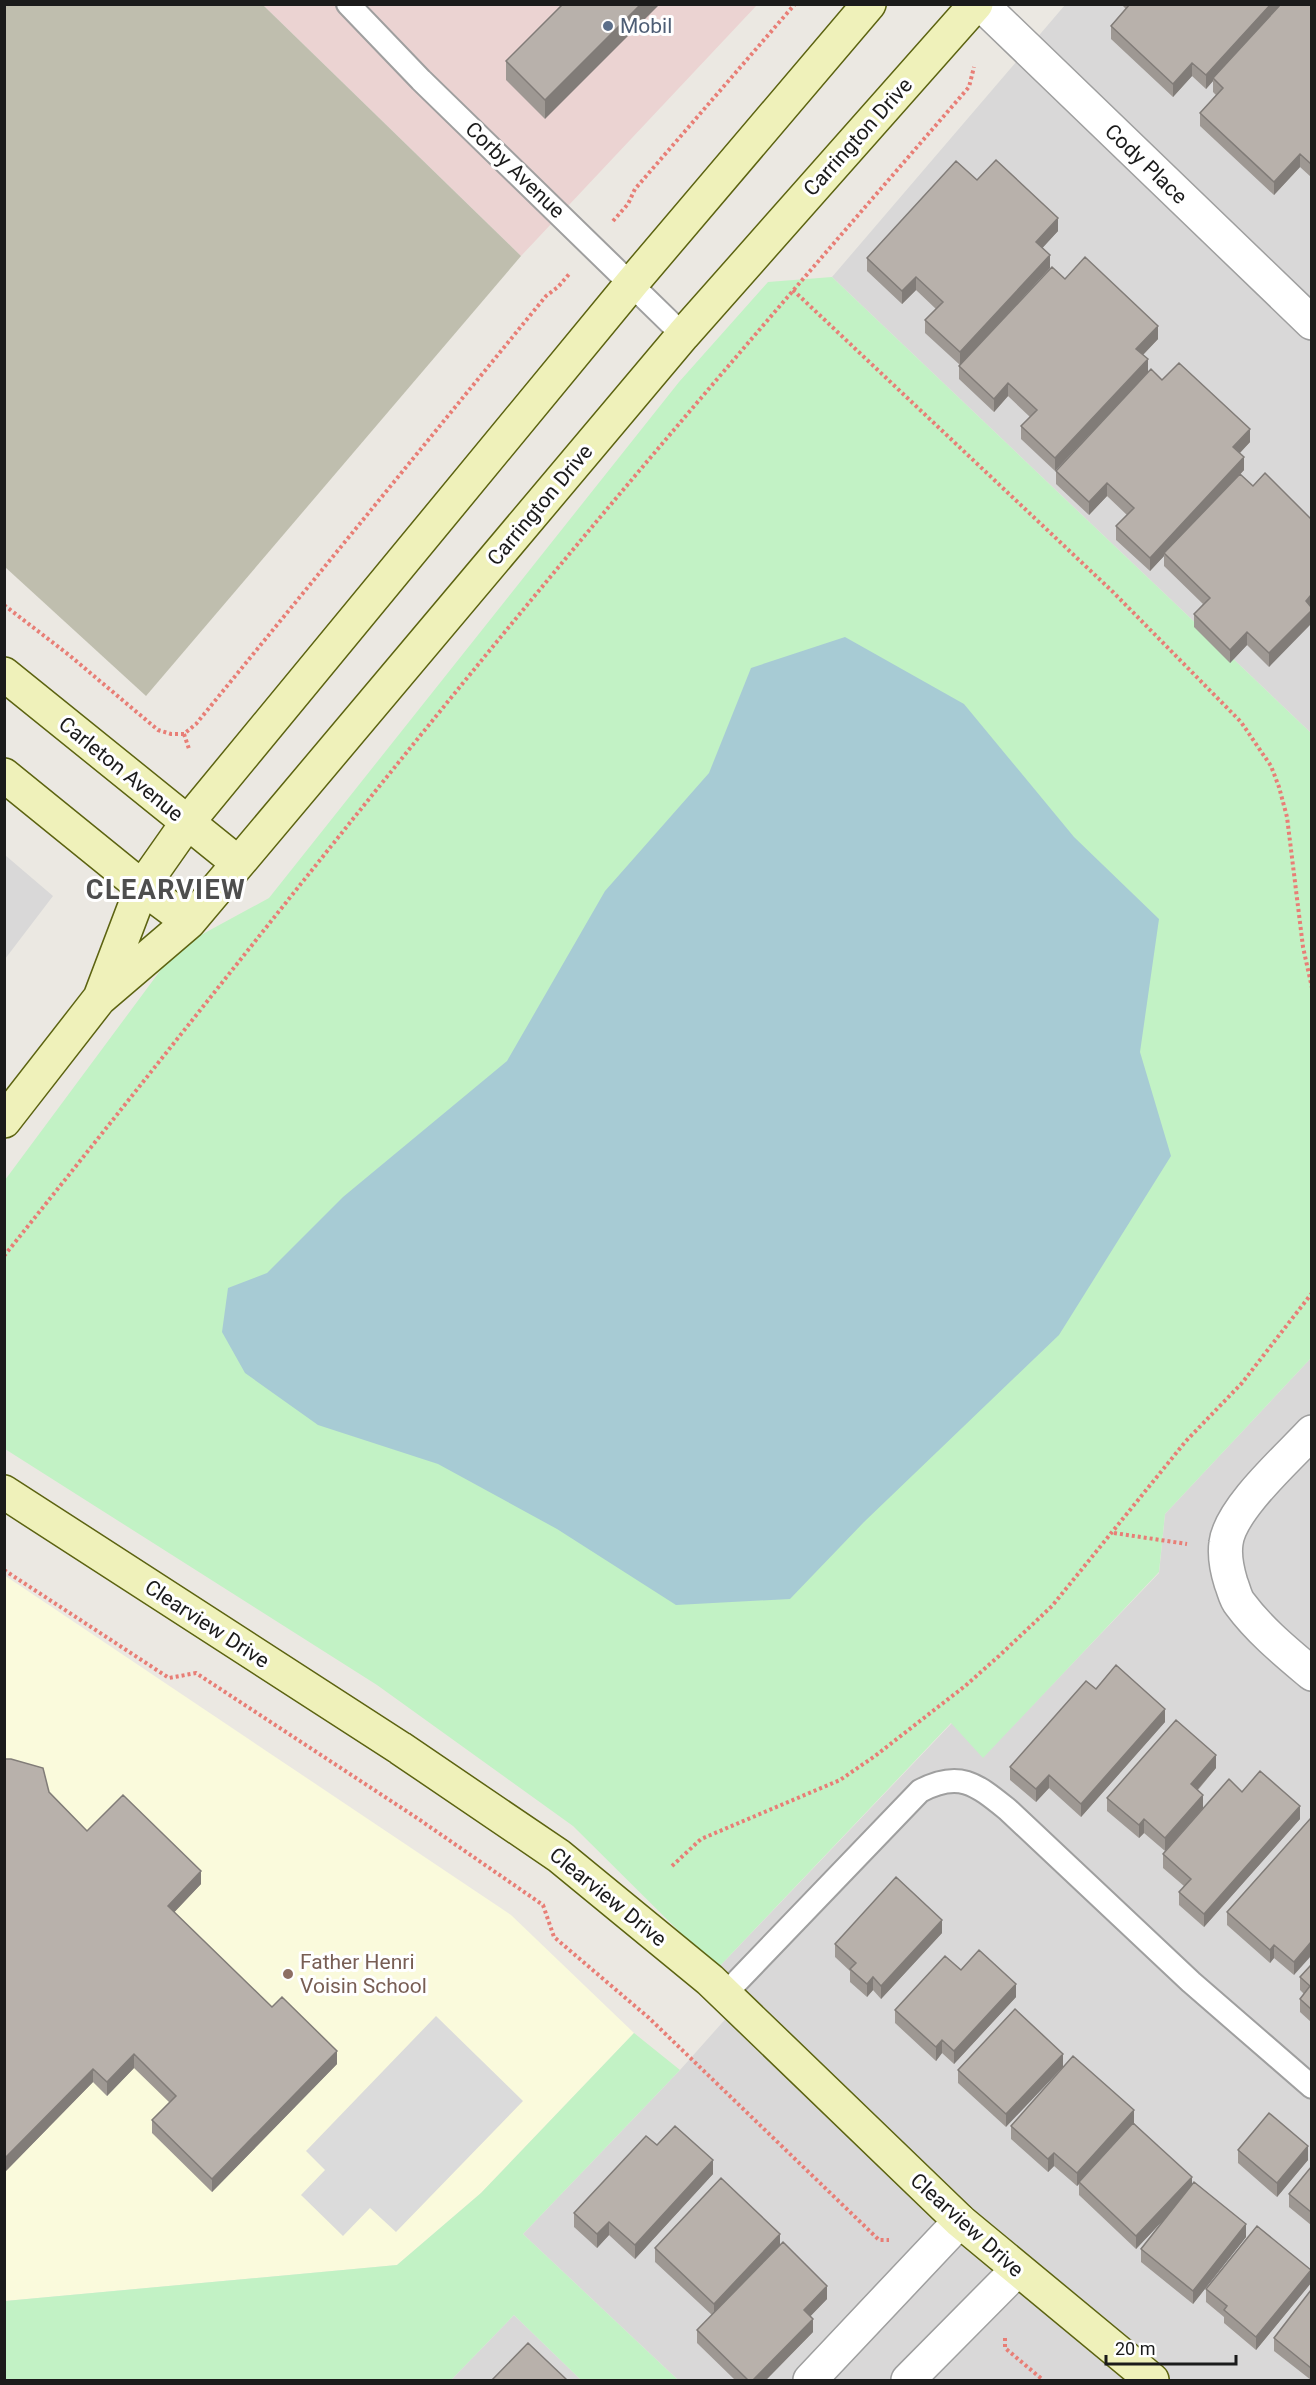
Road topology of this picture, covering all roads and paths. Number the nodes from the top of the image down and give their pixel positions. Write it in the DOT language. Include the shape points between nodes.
graph roads {
  1 [pos="348,4"];
  2 [pos="795,4"];
  3 [pos="869,4"];
  4 [pos="978,4"];
  5 [pos="975,64"];
  6 [pos="628,204"];
  7 [pos="632,283"];
  8 [pos="558,287"];
  9 [pos="793,290"];
  10 [pos="1311,323"];
  11 [pos="683,335"];
  12 [pos="4,605"];
  13 [pos="4,674"];
  14 [pos="184,734"];
  15 [pos="189,749"];
  16 [pos="4,776"];
  17 [pos="187,823"];
  18 [pos="238,863"];
  19 [pos="142,887"];
  20 [pos="189,922"];
  21 [pos="1311,988"];
  22 [pos="99,999"];
  23 [pos="4,1121"];
  24 [pos="4,1256"];
  25 [pos="1311,1293"];
  26 [pos="1311,1432"];
  27 [pos="4,1492"];
  28 [pos="1113,1533"];
  29 [pos="1226,1550"];
  30 [pos="4,1570"];
  31 [pos="1311,1674"];
  32 [pos="672,1866"];
  33 [pos="724,1994"];
  34 [pos="1311,2087"];
  35 [pos="960,2221"];
  36 [pos="893,2239"];
  37 [pos="1017,2270"];
  38 [pos="1004,2330"];
  39 [pos="810,2380"];
  40 [pos="908,2380"];
  41 [pos="1043,2380"];
  42 [pos="1152,2380"];
  1 -- 7 [label="lane, Corby Avenue" via="421,80"];
  2 -- 6 [label="path" via="635,189"];
  3 -- 7 [label="street, Carrington Drive"];
  4 -- 10 [label="street, Cody Place"];
  4 -- 11 [label="street, Carrington Drive"];
  5 -- 9 [label="path" via="969,87"];
  7 -- 11 [label="lane, Corby Avenue"];
  7 -- 17 [label="street, Carrington Drive"];
  8 -- 14 [label="path" via="546,296"];
  9 -- 21 [label="path" via="1113,592 1241,722 1271,766 1287,817"];
  9 -- 24 [label="path" via="421,736"];
  11 -- 18 [label="street, Carrington Drive"];
  12 -- 14 [label="path" via="158,730"];
  13 -- 17 [label="street, Carleton Avenue"];
  14 -- 15 [label="path"];
  16 -- 19 [label="street"];
  17 -- 18 [label="street, Carleton Avenue"];
  17 -- 19 [label="street, Carrington Drive"];
  18 -- 20 [label="street, Carrington Drive"];
  19 -- 20 [label="street"];
  19 -- 22 [label="street, Carrington Drive"];
  20 -- 22 [label="street, Carrington Drive"];
  22 -- 23 [label="street, Carrington Drive"];
  25 -- 28 [label="path" via="1242,1383 1186,1441"];
  26 -- 29 [label="street" via="1236,1517"];
  27 -- 33 [label="street, Clearview Drive" via="400,1748 559,1856"];
  28 -- 29 [label="path"];
  28 -- 32 [label="path" via="1052,1606 999,1656 875,1756 840,1780 701,1839"];
  29 -- 31 [label="street" via="1226,1568 1238,1602 1260,1629"];
  30 -- 36 [label="path" via="169,1678 196,1673 543,1905 554,1937 649,2018 879,2240"];
  33 -- 34 [label="lane" via="920,1791 936,1782 954,1779 981,1788 1007,1809 1191,1982"];
  33 -- 35 [label="street, Clearview Drive"];
  35 -- 37 [label="street, Clearview Drive"];
  35 -- 39 [label="street"];
  37 -- 40 [label="street"];
  37 -- 42 [label="street, Clearview Drive"];
  38 -- 41 [label="path" via="1005,2348"];
}
